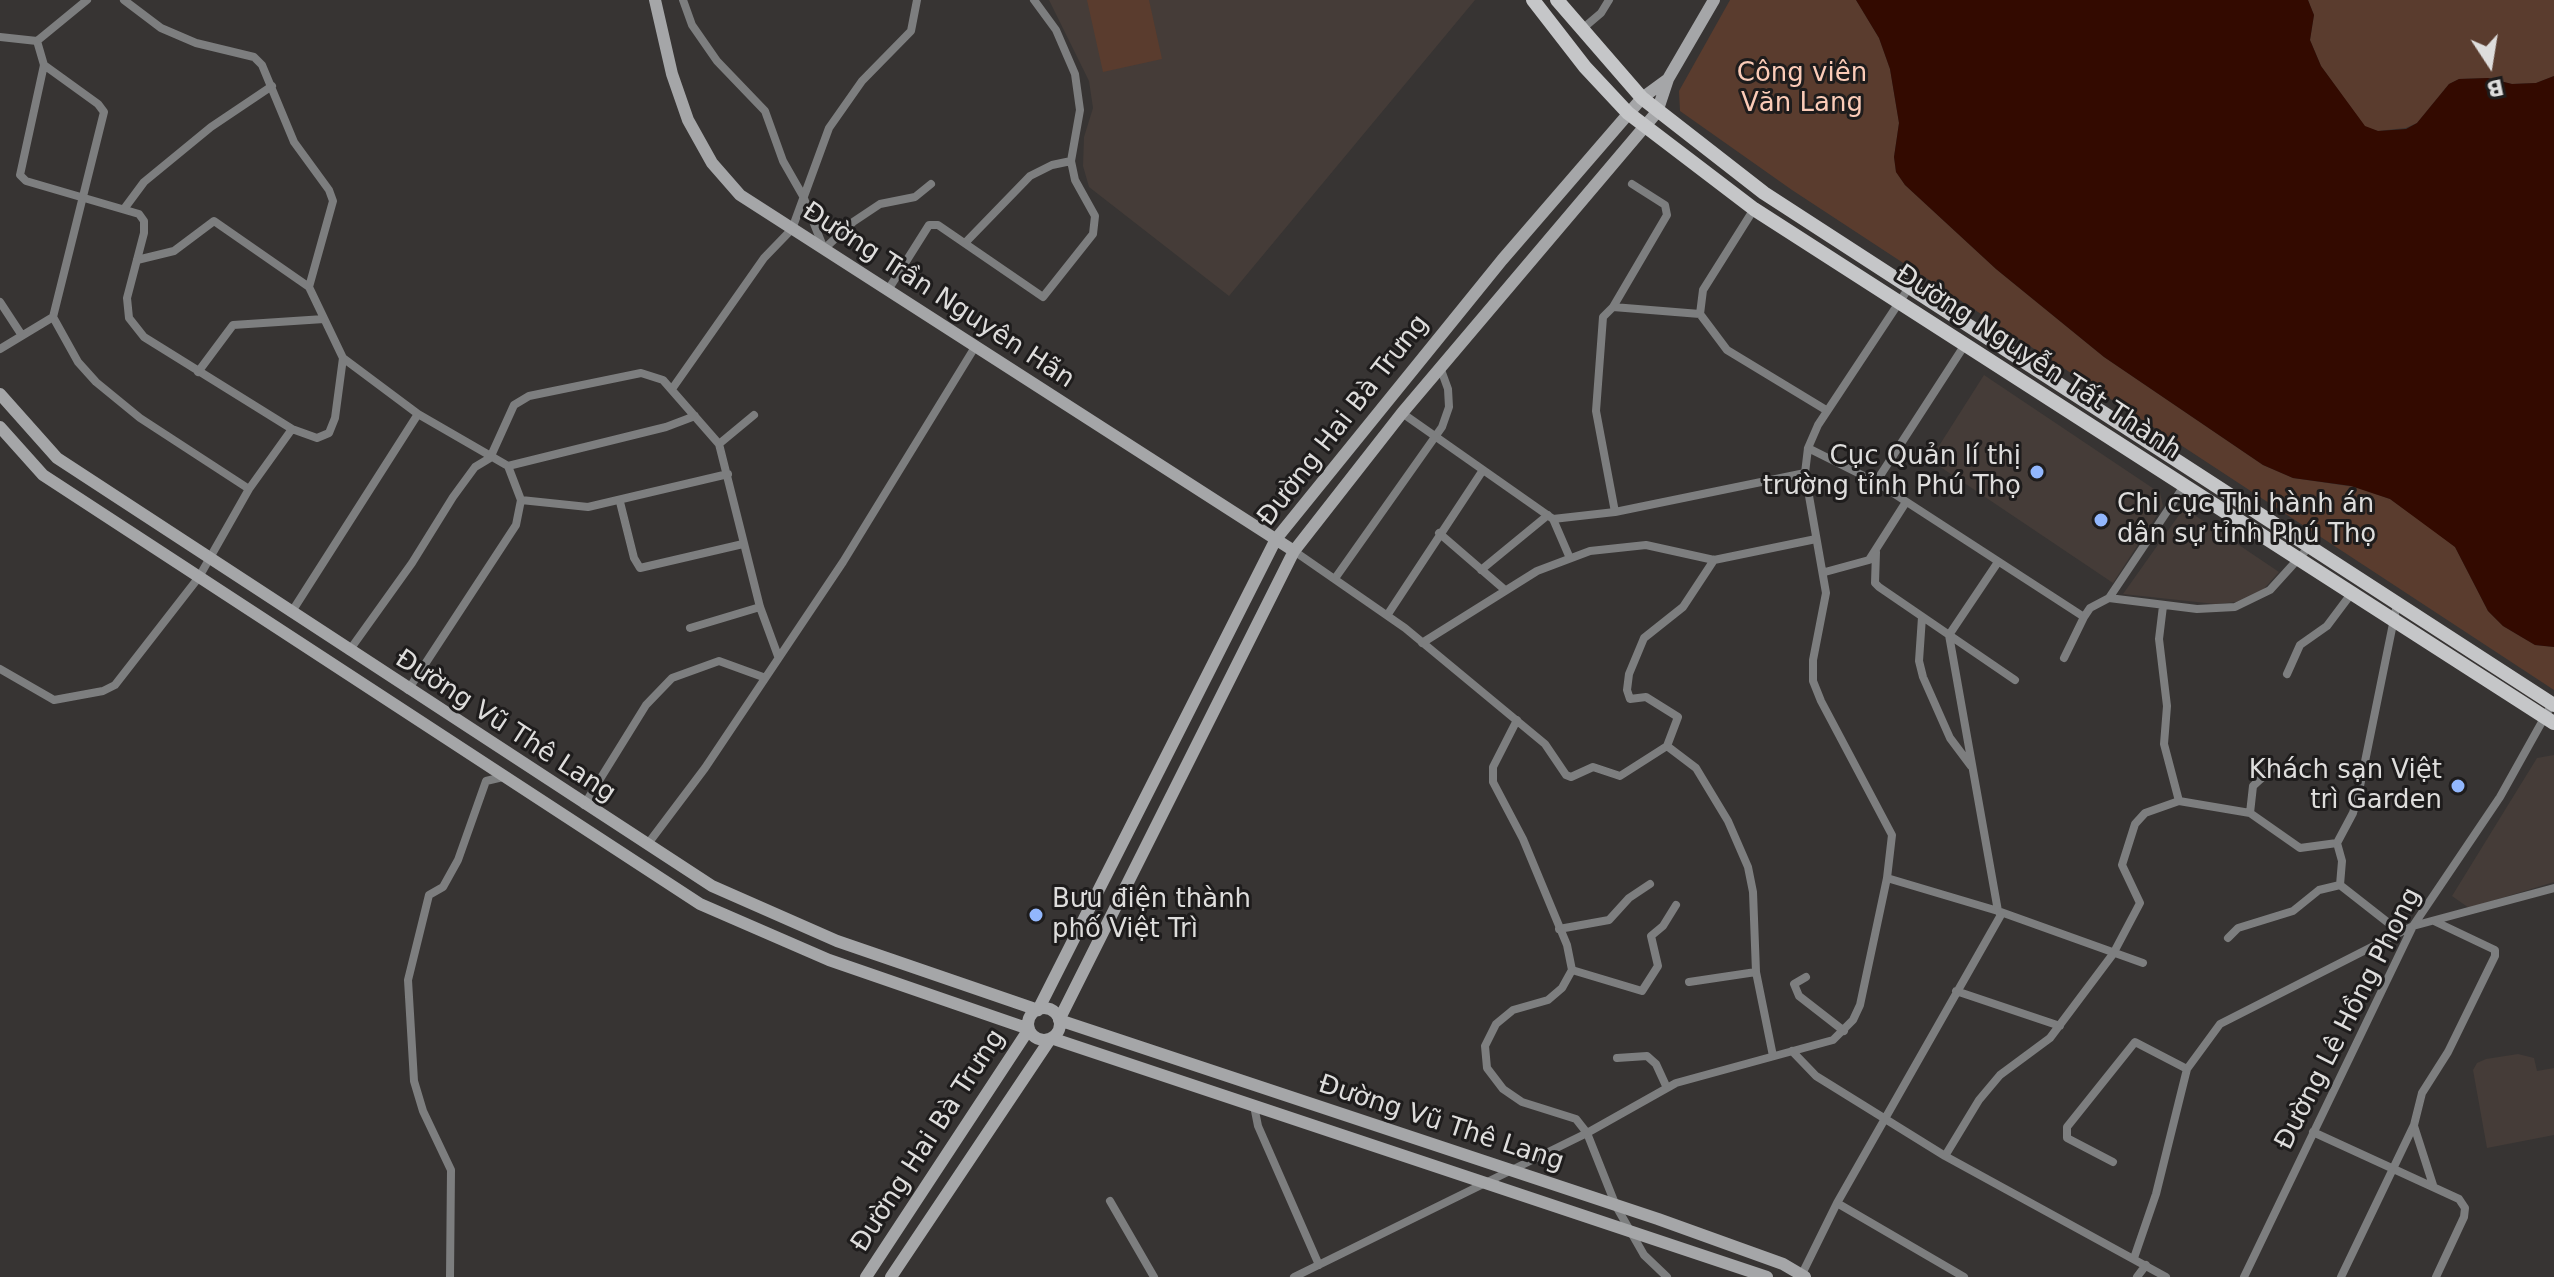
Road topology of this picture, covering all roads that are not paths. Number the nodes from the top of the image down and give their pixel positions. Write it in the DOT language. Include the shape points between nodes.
graph roads {
  1 [pos="87,0"];
  2 [pos="124,0"];
  3 [pos="655,0"];
  4 [pos="683,0"];
  5 [pos="917,0"];
  6 [pos="1034,0"];
  7 [pos="1533,0"];
  8 [pos="1557,0"];
  9 [pos="1609,0"];
  10 [pos="1714,0"];
  11 [pos="1581,30"];
  12 [pos="0,37"];
  13 [pos="37,41"];
  14 [pos="44,65"];
  15 [pos="1668,79"];
  16 [pos="272,86"];
  17 [pos="1642,98"];
  18 [pos="1657,112"];
  19 [pos="1628,113"];
  20 [pos="1645,128"];
  21 [pos="1071,161"];
  22 [pos="931,184"];
  23 [pos="1632,184"];
  24 [pos="803,196"];
  25 [pos="82,198"];
  26 [pos="124,209"];
  27 [pos="1754,209"];
  28 [pos="792,229"];
  29 [pos="965,243"];
  30 [pos="824,249"];
  31 [pos="137,260"];
  32 [pos="1910,285"];
  33 [pos="309,287"];
  34 [pos="888,290"];
  35 [pos="1900,301"];
  36 [pos="0,302"];
  37 [pos="1613,307"];
  38 [pos="1700,314"];
  39 [pos="53,317"];
  40 [pos="324,319"];
  41 [pos="21,334"];
  42 [pos="1966,343"];
  43 [pos="975,347"];
  44 [pos="0,349"];
  45 [pos="343,358"];
  46 [pos="1440,367"];
  47 [pos="198,372"];
  48 [pos="672,389"];
  49 [pos="0,394"];
  50 [pos="1826,410"];
  51 [pos="1402,413"];
  52 [pos="418,414"];
  53 [pos="754,415"];
  54 [pos="695,416"];
  55 [pos="0,427"];
  56 [pos="292,429"];
  57 [pos="1434,439"];
  58 [pos="719,444"];
  59 [pos="1808,448"];
  60 [pos="490,458"];
  61 [pos="508,466"];
  62 [pos="1483,470"];
  63 [pos="1805,473"];
  64 [pos="728,474"];
  65 [pos="1876,482"];
  66 [pos="2184,486"];
  67 [pos="249,489"];
  68 [pos="521,500"];
  69 [pos="620,502"];
  70 [pos="1906,502"];
  71 [pos="1615,512"];
  72 [pos="1550,517"];
  73 [pos="1439,533"];
  74 [pos="1276,539"];
  75 [pos="1816,539"];
  76 [pos="743,544"];
  77 [pos="2309,547"];
  78 [pos="1294,551"];
  79 [pos="1876,552"];
  80 [pos="1569,556"];
  81 [pos="209,560"];
  82 [pos="1714,560"];
  83 [pos="2298,560"];
  84 [pos="1998,562"];
  85 [pos="1481,570"];
  86 [pos="1825,572"];
  87 [pos="199,577"];
  88 [pos="1336,577"];
  89 [pos="1505,590"];
  90 [pos="2351,594"];
  91 [pos="2109,598"];
  92 [pos="2397,604"];
  93 [pos="2163,606"];
  94 [pos="760,607"];
  95 [pos="291,613"];
  96 [pos="1388,614"];
  97 [pos="1922,617"];
  98 [pos="2084,617"];
  99 [pos="2393,621"];
  100 [pos="690,628"];
  101 [pos="1949,635"];
  102 [pos="1422,643"];
  103 [pos="349,651"];
  104 [pos="778,656"];
  105 [pos="2064,658"];
  106 [pos="0,669"];
  107 [pos="2287,674"];
  108 [pos="763,677"];
  109 [pos="2015,680"];
  110 [pos="408,690"];
  111 [pos="2551,712"];
  112 [pos="1517,720"];
  113 [pos="1667,746"];
  114 [pos="2276,765"];
  115 [pos="1973,768"];
  116 [pos="503,777"];
  117 [pos="2179,801"];
  118 [pos="584,805"];
  119 [pos="2250,813"];
  120 [pos="2337,843"];
  121 [pos="647,845"];
  122 [pos="1887,878"];
  123 [pos="1650,884"];
  124 [pos="2340,885"];
  125 [pos="717,888"];
  126 [pos="2554,888"];
  127 [pos="1676,905"];
  128 [pos="708,908"];
  129 [pos="2000,912"];
  130 [pos="2433,920"];
  131 [pos="2413,926"];
  132 [pos="1559,929"];
  133 [pos="2400,932"];
  134 [pos="2228,938"];
  135 [pos="2113,954"];
  136 [pos="2143,963"];
  137 [pos="1572,970"];
  138 [pos="1756,972"];
  139 [pos="1806,977"];
  140 [pos="1689,982"];
  141 [pos="1956,991"];
  142 [pos="1038,1010"];
  143 [pos="1059,1020"];
  144 [pos="2060,1026"];
  145 [pos="1029,1029"];
  146 [pos="1844,1031"];
  147 [pos="1051,1038"];
  148 [pos="1792,1051"];
  149 [pos="1773,1056"];
  150 [pos="1617,1058"];
  151 [pos="2187,1069"];
  152 [pos="1667,1088"];
  153 [pos="1254,1106"];
  154 [pos="1885,1118"];
  155 [pos="2414,1125"];
  156 [pos="2313,1132"];
  157 [pos="1587,1133"];
  158 [pos="1945,1156"];
  159 [pos="2113,1162"];
  160 [pos="2394,1166"];
  161 [pos="1508,1170"];
  162 [pos="1482,1182"];
  163 [pos="2434,1186"];
  164 [pos="1110,1201"];
  165 [pos="1837,1203"];
  166 [pos="1616,1206"];
  167 [pos="1631,1231"];
  168 [pos="2134,1258"];
  169 [pos="1319,1265"];
  170 [pos="2146,1265"];
  171 [pos="1802,1276"];
  172 [pos="450,1277"];
  173 [pos="866,1277"];
  174 [pos="891,1277"];
  175 [pos="1154,1277"];
  176 [pos="1294,1277"];
  177 [pos="1667,1277"];
  178 [pos="1767,1277"];
  179 [pos="1964,1277"];
  180 [pos="2137,1277"];
  181 [pos="2166,1277"];
  182 [pos="2244,1277"];
  183 [pos="2341,1277"];
  184 [pos="2436,1277"];
  1 -- 13 [label="street"];
  2 -- 16 [label="street" via="161,28 254,57"];
  3 -- 28 [label="street, Đường Trần Nguyên Hãn" via="676,86 703,149 740,195"];
  4 -- 24 [label="street" via="692,25 717,61 765,111"];
  5 -- 24 [label="street" via="911,31 862,81 829,128"];
  6 -- 21 [label="street" via="1056,30 1075,74 1080,110"];
  7 -- 19 [label="main road, Đường Nguyễn Tất Thành"];
  8 -- 11 [label="main road, Đường Nguyễn Tất Thành"];
  9 -- 11 [label="street"];
  10 -- 15 [label="street, Đường Hai Bà Trưng"];
  11 -- 17 [label="main road, Đường Nguyễn Tất Thành"];
  12 -- 13 [label="street"];
  13 -- 14 [label="street"];
  14 -- 25 [label="street" via="104,112"];
  14 -- 25 [label="street" via="20,175"];
  15 -- 17 [label="street, Đường Hai Bà Trưng"];
  15 -- 18 [label="street, Đường Hai Bà Trưng"];
  16 -- 26 [label="street" via="144,182"];
  16 -- 33 [label="street" via="294,142 333,201"];
  17 -- 18 [label="main road, Đường Nguyễn Tất Thành"];
  17 -- 19 [label="street, Đường Hai Bà Trưng"];
  18 -- 20 [label="street, Đường Hai Bà Trưng"];
  18 -- 32 [label="main road, Đường Nguyễn Tất Thành" via="1764,193"];
  19 -- 20 [label="main road, Đường Nguyễn Tất Thành"];
  19 -- 74 [label="street, Đường Hai Bà Trưng"];
  20 -- 27 [label="main road, Đường Nguyễn Tất Thành"];
  20 -- 46 [label="street, Đường Hai Bà Trưng"];
  21 -- 29 [label="street" via="1030,176"];
  21 -- 29 [label="street" via="1096,227 1043,297"];
  22 -- 30 [label="street" via="915,197 880,204"];
  23 -- 37 [label="street" via="1665,205 1667,215"];
  24 -- 28 [label="street"];
  24 -- 30 [label="street"];
  25 -- 26 [label="street"];
  25 -- 39 [label="street"];
  26 -- 31 [label="street" via="144,221"];
  27 -- 35 [label="main road, Đường Nguyễn Tất Thành"];
  27 -- 38 [label="street" via="1703,290"];
  28 -- 30 [label="street, Đường Trần Nguyên Hãn"];
  28 -- 48 [label="street" via="764,258"];
  29 -- 34 [label="street" via="938,225 929,225"];
  30 -- 34 [label="street, Đường Trần Nguyên Hãn"];
  31 -- 33 [label="street" via="174,251 214,221"];
  31 -- 47 [label="street" via="127,298 129,318 144,337"];
  32 -- 35 [label="street"];
  32 -- 77 [label="main road, Đường Nguyễn Tất Thành"];
  33 -- 40 [label="street"];
  34 -- 43 [label="street, Đường Trần Nguyên Hãn"];
  35 -- 42 [label="main road, Đường Nguyễn Tất Thành"];
  35 -- 50 [label="street"];
  36 -- 41 [label="street"];
  37 -- 38 [label="street"];
  37 -- 71 [label="street" via="1603,317 1596,411"];
  38 -- 50 [label="street" via="1727,350"];
  39 -- 41 [label="street"];
  39 -- 67 [label="street" via="96,382 140,418"];
  40 -- 45 [label="street"];
  40 -- 47 [label="street" via="233,325"];
  41 -- 44 [label="street"];
  42 -- 65 [label="street"];
  42 -- 66 [label="main road, Đường Nguyễn Tất Thành"];
  43 -- 74 [label="street, Đường Trần Nguyên Hãn"];
  43 -- 104 [label="street" via="843,562"];
  45 -- 52 [label="street"];
  45 -- 56 [label="street" via="329,433 317,438"];
  46 -- 51 [label="street, Đường Hai Bà Trưng"];
  46 -- 57 [label="street" via="1449,407"];
  47 -- 56 [label="street"];
  48 -- 54 [label="street"];
  48 -- 60 [label="street" via="641,373 529,396 508,412"];
  49 -- 81 [label="street, Đường Vũ Thê Lang" via="57,458"];
  50 -- 59 [label="street"];
  51 -- 57 [label="street"];
  51 -- 78 [label="street, Đường Hai Bà Trưng"];
  52 -- 60 [label="street"];
  52 -- 95 [label="street"];
  53 -- 58 [label="street"];
  54 -- 58 [label="street"];
  54 -- 61 [label="street"];
  55 -- 87 [label="street, Đường Vũ Thê Lang" via="43,475"];
  56 -- 67 [label="street"];
  57 -- 62 [label="street"];
  57 -- 88 [label="street"];
  58 -- 64 [label="street"];
  59 -- 63 [label="street"];
  59 -- 65 [label="street"];
  60 -- 61 [label="street"];
  60 -- 103 [label="street" via="475,467 453,497"];
  61 -- 68 [label="street"];
  62 -- 72 [label="street"];
  62 -- 73 [label="street"];
  63 -- 71 [label="street"];
  63 -- 75 [label="street"];
  64 -- 69 [label="street"];
  64 -- 76 [label="street"];
  65 -- 70 [label="street"];
  66 -- 83 [label="main road, Đường Nguyễn Tất Thành"];
  66 -- 91 [label="street"];
  67 -- 81 [label="street"];
  68 -- 69 [label="street" via="571,507"];
  68 -- 110 [label="street" via="516,525"];
  69 -- 76 [label="street" via="640,568"];
  70 -- 79 [label="street"];
  70 -- 84 [label="street"];
  71 -- 72 [label="street"];
  72 -- 80 [label="street"];
  72 -- 85 [label="street"];
  73 -- 85 [label="street"];
  73 -- 96 [label="street"];
  74 -- 78 [label="street, Đường Trần Nguyên Hãn"];
  74 -- 142 [label="street, Đường Hai Bà Trưng"];
  75 -- 82 [label="street"];
  75 -- 86 [label="street"];
  76 -- 94 [label="street"];
  77 -- 83 [label="street"];
  77 -- 92 [label="main road, Đường Nguyễn Tất Thành"];
  78 -- 88 [label="street"];
  78 -- 143 [label="street, Đường Hai Bà Trưng"];
  79 -- 86 [label="street" via="1860,564"];
  79 -- 97 [label="street" via="1875,583"];
  80 -- 82 [label="street" via="1646,545"];
  80 -- 89 [label="street"];
  81 -- 87 [label="street"];
  81 -- 95 [label="street, Đường Vũ Thê Lang"];
  82 -- 113 [label="street" via="1683,607 1644,638 1629,674 1630,699 1646,697 1678,717"];
  83 -- 90 [label="main road, Đường Nguyễn Tất Thành"];
  83 -- 93 [label="street" via="2270,590 2235,607"];
  84 -- 98 [label="street"];
  84 -- 101 [label="street"];
  85 -- 89 [label="street"];
  86 -- 122 [label="street" via="1813,681 1888,823 1892,835"];
  87 -- 106 [label="street" via="138,659 103,691 54,700"];
  87 -- 116 [label="street, Đường Vũ Thê Lang"];
  88 -- 96 [label="street"];
  89 -- 102 [label="street"];
  90 -- 99 [label="main road, Đường Nguyễn Tất Thành"];
  90 -- 107 [label="street" via="2327,626 2300,645"];
  91 -- 93 [label="street"];
  91 -- 98 [label="street"];
  92 -- 99 [label="street"];
  92 -- 111 [label="main road, Đường Nguyễn Tất Thành"];
  93 -- 117 [label="street" via="2159,639 2167,706 2164,744"];
  94 -- 100 [label="street"];
  94 -- 104 [label="street"];
  95 -- 103 [label="street, Đường Vũ Thê Lang"];
  96 -- 102 [label="street"];
  97 -- 101 [label="street"];
  97 -- 115 [label="street" via="1923,677 1950,738"];
  98 -- 105 [label="street"];
  99 -- 111 [label="main road, Đường Nguyễn Tất Thành"];
  99 -- 120 [label="street" via="2359,791"];
  101 -- 109 [label="street"];
  101 -- 115 [label="street"];
  102 -- 112 [label="street"];
  103 -- 110 [label="street, Đường Vũ Thê Lang"];
  104 -- 108 [label="street"];
  108 -- 118 [label="street" via="719,661 672,678 646,705"];
  108 -- 121 [label="street"];
  110 -- 118 [label="street, Đường Vũ Thê Lang"];
  111 -- 131 [label="street, Đường Lê Hồng Phong"];
  112 -- 113 [label="street" via="1571,777 1593,767 1620,776"];
  112 -- 132 [label="street" via="1493,767 1493,782 1523,839"];
  113 -- 138 [label="street" via="1696,768 1748,867"];
  114 -- 119 [label="street" via="2253,786"];
  115 -- 129 [label="street"];
  116 -- 128 [label="street, Đường Vũ Thê Lang"];
  116 -- 172 [label="street" via="486,781 458,860 443,887 429,895 408,980 414,1081 451,1170"];
  117 -- 119 [label="street"];
  117 -- 135 [label="street" via="2145,813 2135,824 2122,865 2140,903"];
  118 -- 121 [label="street, Đường Vũ Thê Lang"];
  119 -- 120 [label="street" via="2300,848"];
  120 -- 124 [label="street"];
  121 -- 125 [label="street, Đường Vũ Thê Lang"];
  122 -- 129 [label="street"];
  122 -- 146 [label="street" via="1860,1005"];
  123 -- 132 [label="street" via="1609,920"];
  124 -- 133 [label="street"];
  124 -- 134 [label="street" via="2319,890 2293,911 2238,928"];
  125 -- 128 [label="street"];
  125 -- 142 [label="street, Đường Vũ Thê Lang" via="837,941"];
  126 -- 130 [label="street"];
  127 -- 137 [label="street" via="1651,936 1658,966 1642,991"];
  128 -- 145 [label="street, Đường Vũ Thê Lang" via="829,960"];
  129 -- 135 [label="street"];
  129 -- 141 [label="street"];
  130 -- 131 [label="street"];
  130 -- 155 [label="street" via="2495,950 2495,956 2422,1093"];
  131 -- 133 [label="street"];
  131 -- 156 [label="street, Đường Lê Hồng Phong"];
  132 -- 137 [label="street"];
  133 -- 151 [label="street" via="2220,1024"];
  135 -- 136 [label="street"];
  135 -- 144 [label="street"];
  137 -- 157 [label="street" via="1548,1000 1513,1010 1496,1024 1485,1046 1487,1068 1522,1102 1570,1115"];
  138 -- 140 [label="street"];
  138 -- 149 [label="street"];
  139 -- 146 [label="street" via="1794,984 1799,996"];
  141 -- 144 [label="street"];
  141 -- 154 [label="street"];
  142 -- 143 [label="street" via="1051,1010"];
  142 -- 145 [label="street"];
  143 -- 147 [label="street" via="1059,1031"];
  143 -- 161 [label="street, Đường Vũ Thê Lang"];
  144 -- 158 [label="street" via="2000,1075"];
  145 -- 147 [label="street" via="1040,1039"];
  145 -- 173 [label="street, Đường Hai Bà Trưng"];
  146 -- 148 [label="street" via="1833,1040"];
  147 -- 153 [label="street, Đường Vũ Thê Lang"];
  147 -- 174 [label="street, Đường Hai Bà Trưng"];
  148 -- 149 [label="street"];
  148 -- 154 [label="street" via="1816,1076"];
  149 -- 152 [label="street" via="1702,1073"];
  150 -- 152 [label="street" via="1647,1056"];
  151 -- 159 [label="street" via="2135,1042 2067,1127 2067,1138"];
  151 -- 168 [label="street"];
  152 -- 157 [label="street"];
  153 -- 162 [label="street, Đường Vũ Thê Lang"];
  153 -- 169 [label="street"];
  154 -- 158 [label="street"];
  154 -- 165 [label="street"];
  155 -- 160 [label="street"];
  155 -- 163 [label="street"];
  156 -- 160 [label="street"];
  156 -- 182 [label="street, Đường Lê Hồng Phong"];
  157 -- 161 [label="street"];
  157 -- 166 [label="street"];
  158 -- 168 [label="street"];
  160 -- 163 [label="street"];
  160 -- 183 [label="street"];
  161 -- 162 [label="street"];
  161 -- 166 [label="street, Đường Vũ Thê Lang"];
  162 -- 167 [label="street, Đường Vũ Thê Lang"];
  162 -- 169 [label="street"];
  163 -- 184 [label="street" via="2465,1208"];
  164 -- 175 [label="street"];
  165 -- 171 [label="street"];
  165 -- 179 [label="street"];
  166 -- 167 [label="street"];
  166 -- 171 [label="street, Đường Vũ Thê Lang" via="1783,1264"];
  167 -- 177 [label="street" via="1644,1255"];
  167 -- 178 [label="street, Đường Vũ Thê Lang"];
  168 -- 170 [label="street"];
  169 -- 176 [label="street"];
  170 -- 180 [label="street"];
  170 -- 181 [label="street"];
}
